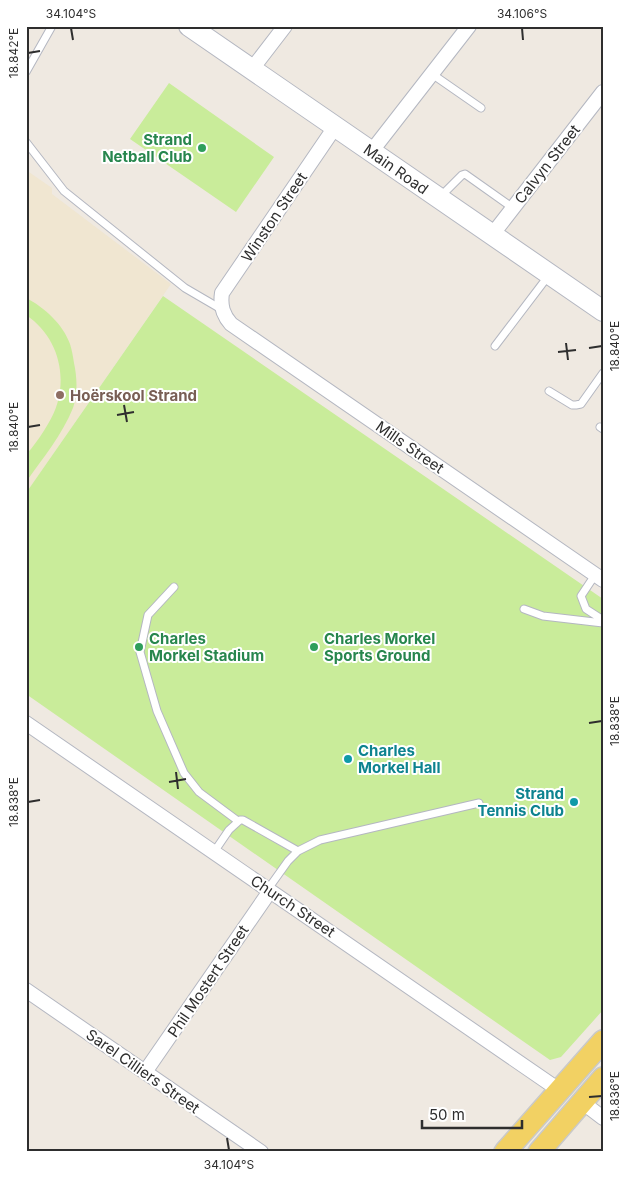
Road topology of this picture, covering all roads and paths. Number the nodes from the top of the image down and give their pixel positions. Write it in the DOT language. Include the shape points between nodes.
graph roads {
  1 [pos="52,26"];
  2 [pos="189,26"];
  3 [pos="285,26"];
  4 [pos="469,26"];
  5 [pos="252,69"];
  6 [pos="26,72"];
  7 [pos="432,74"];
  8 [pos="603,92"];
  9 [pos="481,108"];
  10 [pos="336,127"];
  11 [pos="26,142"];
  12 [pos="371,152"];
  13 [pos="439,198"];
  14 [pos="513,208"];
  15 [pos="492,235"];
  16 [pos="549,274"];
  17 [pos="222,309"];
  18 [pos="603,312"];
  19 [pos="495,346"];
  20 [pos="603,373"];
  21 [pos="548,391"];
  22 [pos="599,578"];
  23 [pos="174,586"];
  24 [pos="524,609"];
  25 [pos="603,622"];
  26 [pos="26,723"];
  27 [pos="479,803"];
  28 [pos="238,821"];
  29 [pos="214,852"];
  30 [pos="298,852"];
  31 [pos="269,890"];
  32 [pos="26,990"];
  33 [pos="603,1041"];
  34 [pos="146,1072"];
  35 [pos="603,1078"];
  36 [pos="560,1090"];
  37 [pos="582,1102"];
  38 [pos="603,1118"];
  39 [pos="261,1152"];
  40 [pos="505,1152"];
  41 [pos="539,1152"];
  1 -- 6 [label="lane"];
  2 -- 5 [label="main road, Main Road"];
  3 -- 5 [label="street"];
  4 -- 7 [label="street"];
  5 -- 10 [label="main road, Main Road"];
  7 -- 9 [label="lane"];
  7 -- 12 [label="street"];
  8 -- 14 [label="street, Calvyn Street"];
  10 -- 12 [label="main road, Main Road"];
  10 -- 17 [label="street, Winston Street" via="222,293"];
  11 -- 17 [label="lane" via="64,190 185,288"];
  12 -- 13 [label="main road, Main Road"];
  13 -- 14 [label="lane" via="465,174"];
  13 -- 15 [label="main road, Main Road"];
  14 -- 15 [label="street, Calvyn Street"];
  15 -- 16 [label="main road, Main Road"];
  16 -- 18 [label="main road, Main Road"];
  16 -- 19 [label="lane"];
  17 -- 22 [label="street, Mills Street" via="231,324"];
  20 -- 21 [label="lane" via="580,404 572,405"];
  22 -- 25 [label="lane" via="581,596 586,609"];
  23 -- 28 [label="lane" via="148,615 140,652 157,711 184,773 199,792"];
  24 -- 25 [label="lane" via="543,616"];
  26 -- 29 [label="street, Church Street"];
  27 -- 30 [label="lane" via="320,840"];
  28 -- 29 [label="lane"];
  28 -- 30 [label="lane" via="243,820"];
  29 -- 31 [label="street, Church Street"];
  30 -- 31 [label="lane"];
  31 -- 34 [label="street, Phil Mostert Street"];
  31 -- 36 [label="street, Church Street"];
  32 -- 34 [label="street, Sarel Cilliers Street"];
  33 -- 36 [label="main road"];
  34 -- 39 [label="street, Sarel Cilliers Street"];
  35 -- 37 [label="main road"];
  36 -- 40 [label="main road"];
  37 -- 38 [label="street"];
  37 -- 41 [label="main road"];
}
